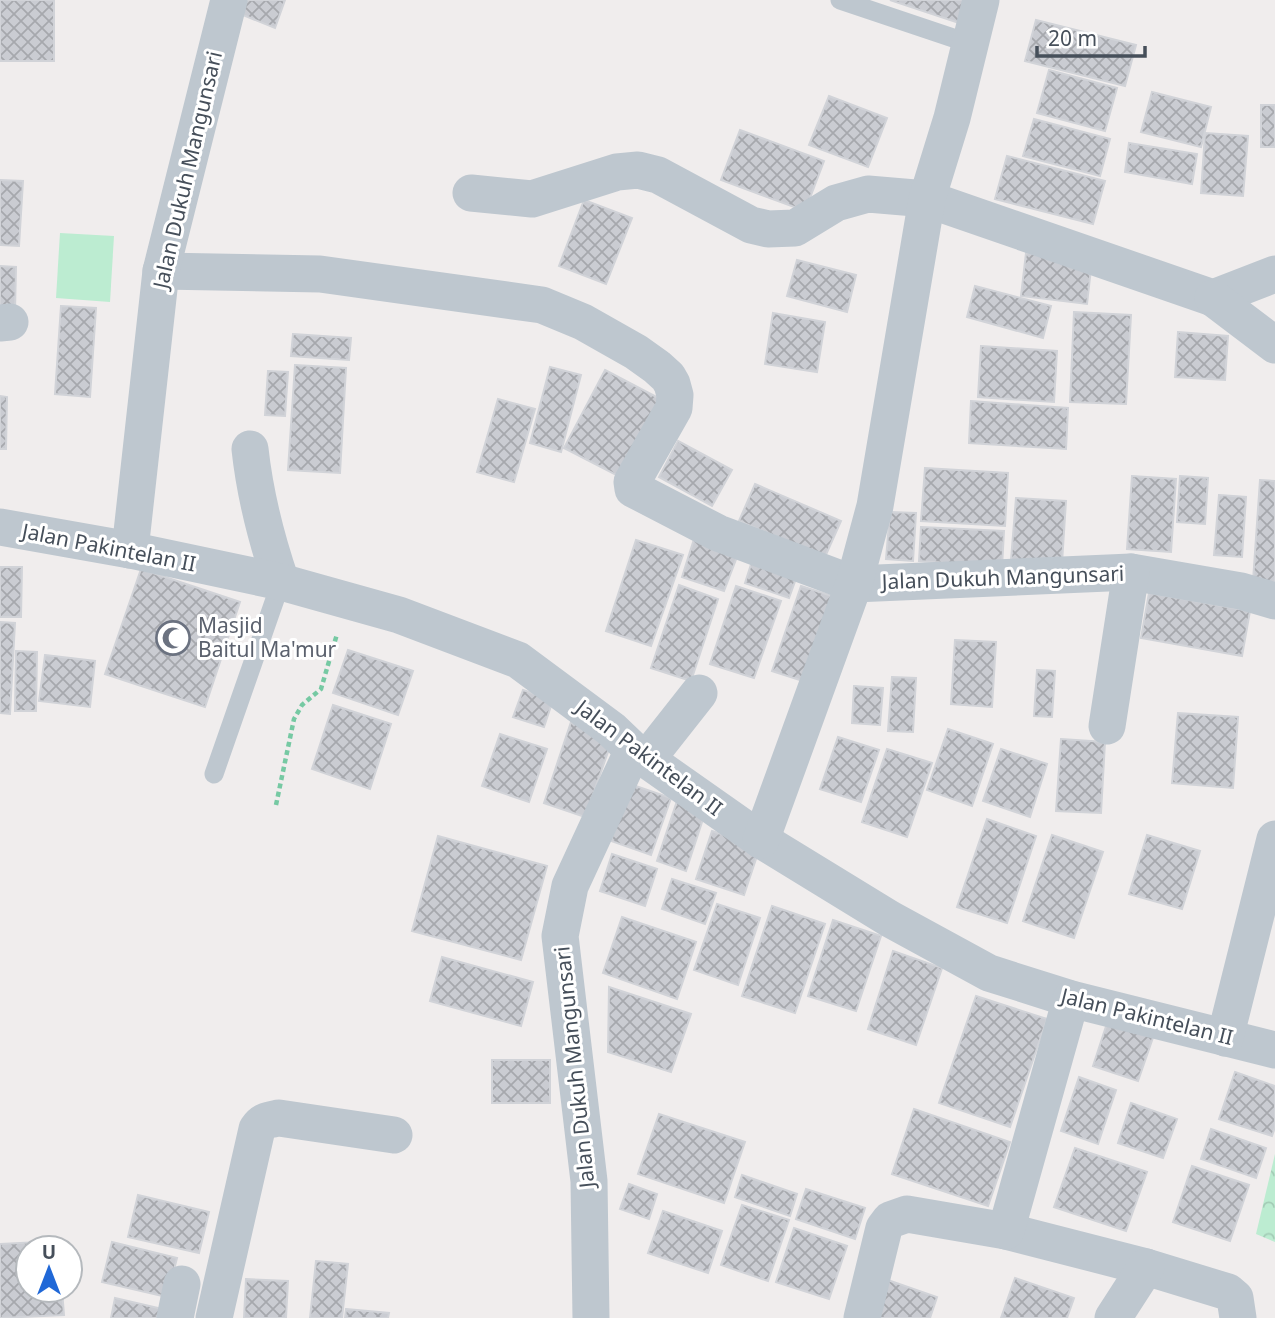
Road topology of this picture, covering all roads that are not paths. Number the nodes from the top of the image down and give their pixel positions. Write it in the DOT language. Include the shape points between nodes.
graph roads {
  1 [pos="229,0"];
  2 [pos="840,0"];
  3 [pos="981,0"];
  4 [pos="971,44"];
  5 [pos="471,193"];
  6 [pos="928,199"];
  7 [pos="161,271"];
  8 [pos="1275,274"];
  9 [pos="1213,298"];
  10 [pos="1275,345"];
  11 [pos="250,449"];
  12 [pos="0,527"];
  13 [pos="130,550"];
  14 [pos="1130,572"];
  15 [pos="281,582"];
  16 [pos="854,584"];
  17 [pos="1275,601"];
  18 [pos="699,693"];
  19 [pos="1107,726"];
  20 [pos="640,755"];
  21 [pos="214,774"];
  22 [pos="1275,839"];
  23 [pos="761,840"];
  24 [pos="1071,999"];
  25 [pos="1225,1038"];
  26 [pos="1275,1049"];
  27 [pos="394,1135"];
  28 [pos="1006,1231"];
  29 [pos="1146,1267"];
  30 [pos="595,1317"];
  31 [pos="214,1318"];
  32 [pos="862,1318"];
  33 [pos="1112,1318"];
  34 [pos="1238,1318"];
  1 -- 7 [label="street, Jalan Dukuh Mangunsari"];
  2 -- 4 [label="lane"];
  3 -- 4 [label="street, Jalan Dukuh Mangunsari"];
  4 -- 6 [label="street, Jalan Dukuh Mangunsari"];
  5 -- 6 [label="street" via="532,199 617,172 638,170 658,175 751,225 768,229 794,228 836,204 868,194"];
  6 -- 9 [label="street"];
  6 -- 16 [label="street, Jalan Dukuh Mangunsari" via="875,506"];
  7 -- 13 [label="street, Jalan Dukuh Mangunsari"];
  7 -- 16 [label="street, Jalan Dukuh Mangunsari" via="320,274 542,305 583,322 647,359 672,384 674,408 631,484 633,489 718,533"];
  8 -- 9 [label="street"];
  9 -- 10 [label="street"];
  11 -- 15 [label="street" via="264,532"];
  12 -- 13 [label="street, Jalan Pakintelan II"];
  13 -- 15 [label="street, Jalan Pakintelan II"];
  14 -- 16 [label="street, Jalan Dukuh Mangunsari"];
  14 -- 17 [label="street, Jalan Dukuh Mangunsari"];
  14 -- 19 [label="street"];
  15 -- 20 [label="street, Jalan Pakintelan II" via="399,615 518,660"];
  15 -- 21 [label="lane"];
  16 -- 23 [label="street, Jalan Dukuh Mangunsari"];
  18 -- 20 [label="street, Jalan Dukuh Mangunsari"];
  20 -- 23 [label="street, Jalan Pakintelan II"];
  20 -- 30 [label="street, Jalan Dukuh Mangunsari" via="570,886 560,936 589,1181"];
  22 -- 25 [label="street"];
  23 -- 24 [label="street, Jalan Pakintelan II" via="989,973"];
  24 -- 25 [label="street, Jalan Pakintelan II"];
  24 -- 28 [label="street"];
  25 -- 26 [label="street, Jalan Pakintelan II"];
  27 -- 31 [label="street" via="279,1118 260,1124"];
  28 -- 29 [label="street"];
  28 -- 32 [label="street" via="907,1214 890,1220 884,1228"];
  29 -- 33 [label="street"];
  29 -- 34 [label="street" via="1228,1292 1235,1298"];
}
